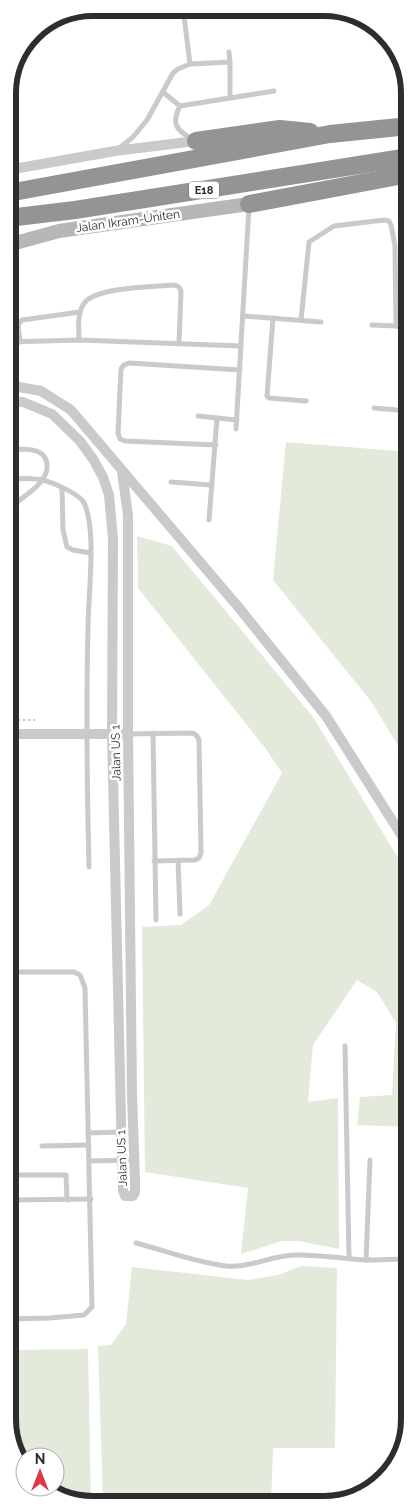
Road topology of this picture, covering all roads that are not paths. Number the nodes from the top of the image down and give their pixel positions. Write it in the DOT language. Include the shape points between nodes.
graph roads {
  1 [pos="185,16"];
  2 [pos="229,52"];
  3 [pos="230,62"];
  4 [pos="190,64"];
  5 [pos="274,91"];
  6 [pos="164,93"];
  7 [pos="230,98"];
  8 [pos="180,106"];
  9 [pos="401,126"];
  10 [pos="330,134"];
  11 [pos="196,140"];
  12 [pos="115,151"];
  13 [pos="401,167"];
  14 [pos="401,167"];
  15 [pos="16,169"];
  16 [pos="16,193"];
  17 [pos="250,204"];
  18 [pos="16,217"];
  19 [pos="16,243"];
  20 [pos="80,312"];
  21 [pos="243,316"];
  22 [pos="273,318"];
  23 [pos="301,320"];
  24 [pos="321,322"];
  25 [pos="372,324"];
  26 [pos="396,326"];
  27 [pos="401,328"];
  28 [pos="79,340"];
  29 [pos="16,342"];
  30 [pos="20,342"];
  31 [pos="179,343"];
  32 [pos="241,346"];
  33 [pos="240,370"];
  34 [pos="16,386"];
  35 [pos="16,402"];
  36 [pos="306,402"];
  37 [pos="374,408"];
  38 [pos="119,409"];
  39 [pos="125,410"];
  40 [pos="401,410"];
  41 [pos="198,416"];
  42 [pos="217,418"];
  43 [pos="237,420"];
  44 [pos="236,429"];
  45 [pos="216,445"];
  46 [pos="16,450"];
  47 [pos="122,472"];
  48 [pos="16,479"];
  49 [pos="42,480"];
  50 [pos="171,482"];
  51 [pos="211,485"];
  52 [pos="62,488"];
  53 [pos="16,502"];
  54 [pos="209,520"];
  55 [pos="91,553"];
  56 [pos="153,733"];
  57 [pos="16,734"];
  58 [pos="86,734"];
  59 [pos="112,734"];
  60 [pos="128,734"];
  61 [pos="401,834"];
  62 [pos="178,860"];
  63 [pos="154,861"];
  64 [pos="89,867"];
  65 [pos="180,914"];
  66 [pos="156,920"];
  67 [pos="16,972"];
  68 [pos="345,1046"];
  69 [pos="122,1132"];
  70 [pos="88,1133"];
  71 [pos="89,1145"];
  72 [pos="42,1146"];
  73 [pos="89,1160"];
  74 [pos="134,1160"];
  75 [pos="370,1160"];
  76 [pos="122,1161"];
  77 [pos="16,1176"];
  78 [pos="90,1199"];
  79 [pos="16,1200"];
  80 [pos="67,1200"];
  81 [pos="136,1243"];
  82 [pos="349,1258"];
  83 [pos="401,1259"];
  84 [pos="366,1260"];
  85 [pos="16,1319"];
  1 -- 4 [label="lane"];
  2 -- 3 [label="lane"];
  3 -- 4 [label="lane"];
  3 -- 7 [label="lane"];
  4 -- 6 [label="lane" via="173,73"];
  5 -- 7 [label="lane"];
  6 -- 8 [label="lane"];
  6 -- 12 [label="lane" via="133,137"];
  7 -- 8 [label="lane"];
  8 -- 11 [label="lane" via="176,126 185,136"];
  9 -- 10 [label="highway"];
  10 -- 11 [label="highway" via="280,129"];
  10 -- 16 [label="highway"];
  11 -- 12 [label="street"];
  12 -- 15 [label="street"];
  13 -- 17 [label="highway"];
  14 -- 18 [label="highway, E18"];
  17 -- 19 [label="main road, Jalan Ikram-Uniten" via="59,231"];
  17 -- 21 [label="lane"];
  20 -- 28 [label="lane"];
  20 -- 30 [label="lane" via="22,320 18,324"];
  20 -- 31 [label="lane" via="83,303 92,295 177,285 181,292"];
  21 -- 22 [label="lane"];
  21 -- 32 [label="lane"];
  22 -- 23 [label="lane"];
  22 -- 36 [label="lane" via="267,396"];
  23 -- 24 [label="lane"];
  23 -- 26 [label="lane" via="309,242 334,226 384,220 391,225 394,246"];
  25 -- 26 [label="lane"];
  26 -- 27 [label="lane"];
  28 -- 30 [label="lane"];
  28 -- 31 [label="lane"];
  29 -- 30 [label="lane"];
  31 -- 32 [label="lane"];
  32 -- 33 [label="lane"];
  33 -- 38 [label="lane" via="129,363 120,369"];
  33 -- 43 [label="lane"];
  34 -- 47 [label="street" via="41,391 71,410"];
  35 -- 59 [label="street, Jalan US 1" via="52,414 80,441 93,458 110,495 113,539"];
  37 -- 40 [label="lane"];
  38 -- 39 [label="lane"];
  38 -- 45 [label="lane" via="118,433 125,441"];
  41 -- 42 [label="lane"];
  42 -- 43 [label="lane"];
  42 -- 45 [label="lane"];
  43 -- 44 [label="lane"];
  45 -- 51 [label="lane"];
  46 -- 49 [label="lane" via="41,453 47,468"];
  47 -- 60 [label="street, Jalan US 1" via="128,515"];
  47 -- 61 [label="street" via="240,609 326,716"];
  48 -- 49 [label="lane"];
  49 -- 52 [label="lane"];
  49 -- 53 [label="lane"];
  50 -- 51 [label="lane"];
  51 -- 54 [label="lane"];
  52 -- 55 [label="lane" via="84,502 89,518"];
  52 -- 55 [label="lane" via="63,530 67,546"];
  55 -- 58 [label="lane"];
  56 -- 60 [label="lane"];
  56 -- 62 [label="lane" via="193,733 199,740 201,853 195,860"];
  56 -- 63 [label="lane"];
  57 -- 58 [label="street"];
  58 -- 59 [label="street"];
  58 -- 64 [label="lane"];
  59 -- 60 [label="street"];
  59 -- 69 [label="street, Jalan US 1"];
  60 -- 74 [label="street, Jalan US 1"];
  62 -- 63 [label="lane"];
  62 -- 65 [label="lane"];
  63 -- 66 [label="lane"];
  67 -- 70 [label="lane" via="74,972 83,980"];
  68 -- 82 [label="lane"];
  69 -- 70 [label="lane"];
  69 -- 76 [label="street, Jalan US 1"];
  70 -- 71 [label="lane"];
  71 -- 72 [label="lane"];
  71 -- 73 [label="lane"];
  73 -- 76 [label="lane"];
  73 -- 78 [label="lane"];
  74 -- 76 [label="lane"];
  74 -- 76 [label="street, Jalan US 1" via="135,1192 132,1196 125,1196 123,1192"];
  75 -- 84 [label="lane"];
  77 -- 80 [label="lane" via="66,1175"];
  78 -- 80 [label="lane"];
  78 -- 85 [label="lane" via="92,1307 84,1314"];
  79 -- 80 [label="lane"];
  81 -- 82 [label="lane" via="192,1260 229,1266 295,1255"];
  82 -- 84 [label="lane"];
  83 -- 84 [label="lane"];
}
